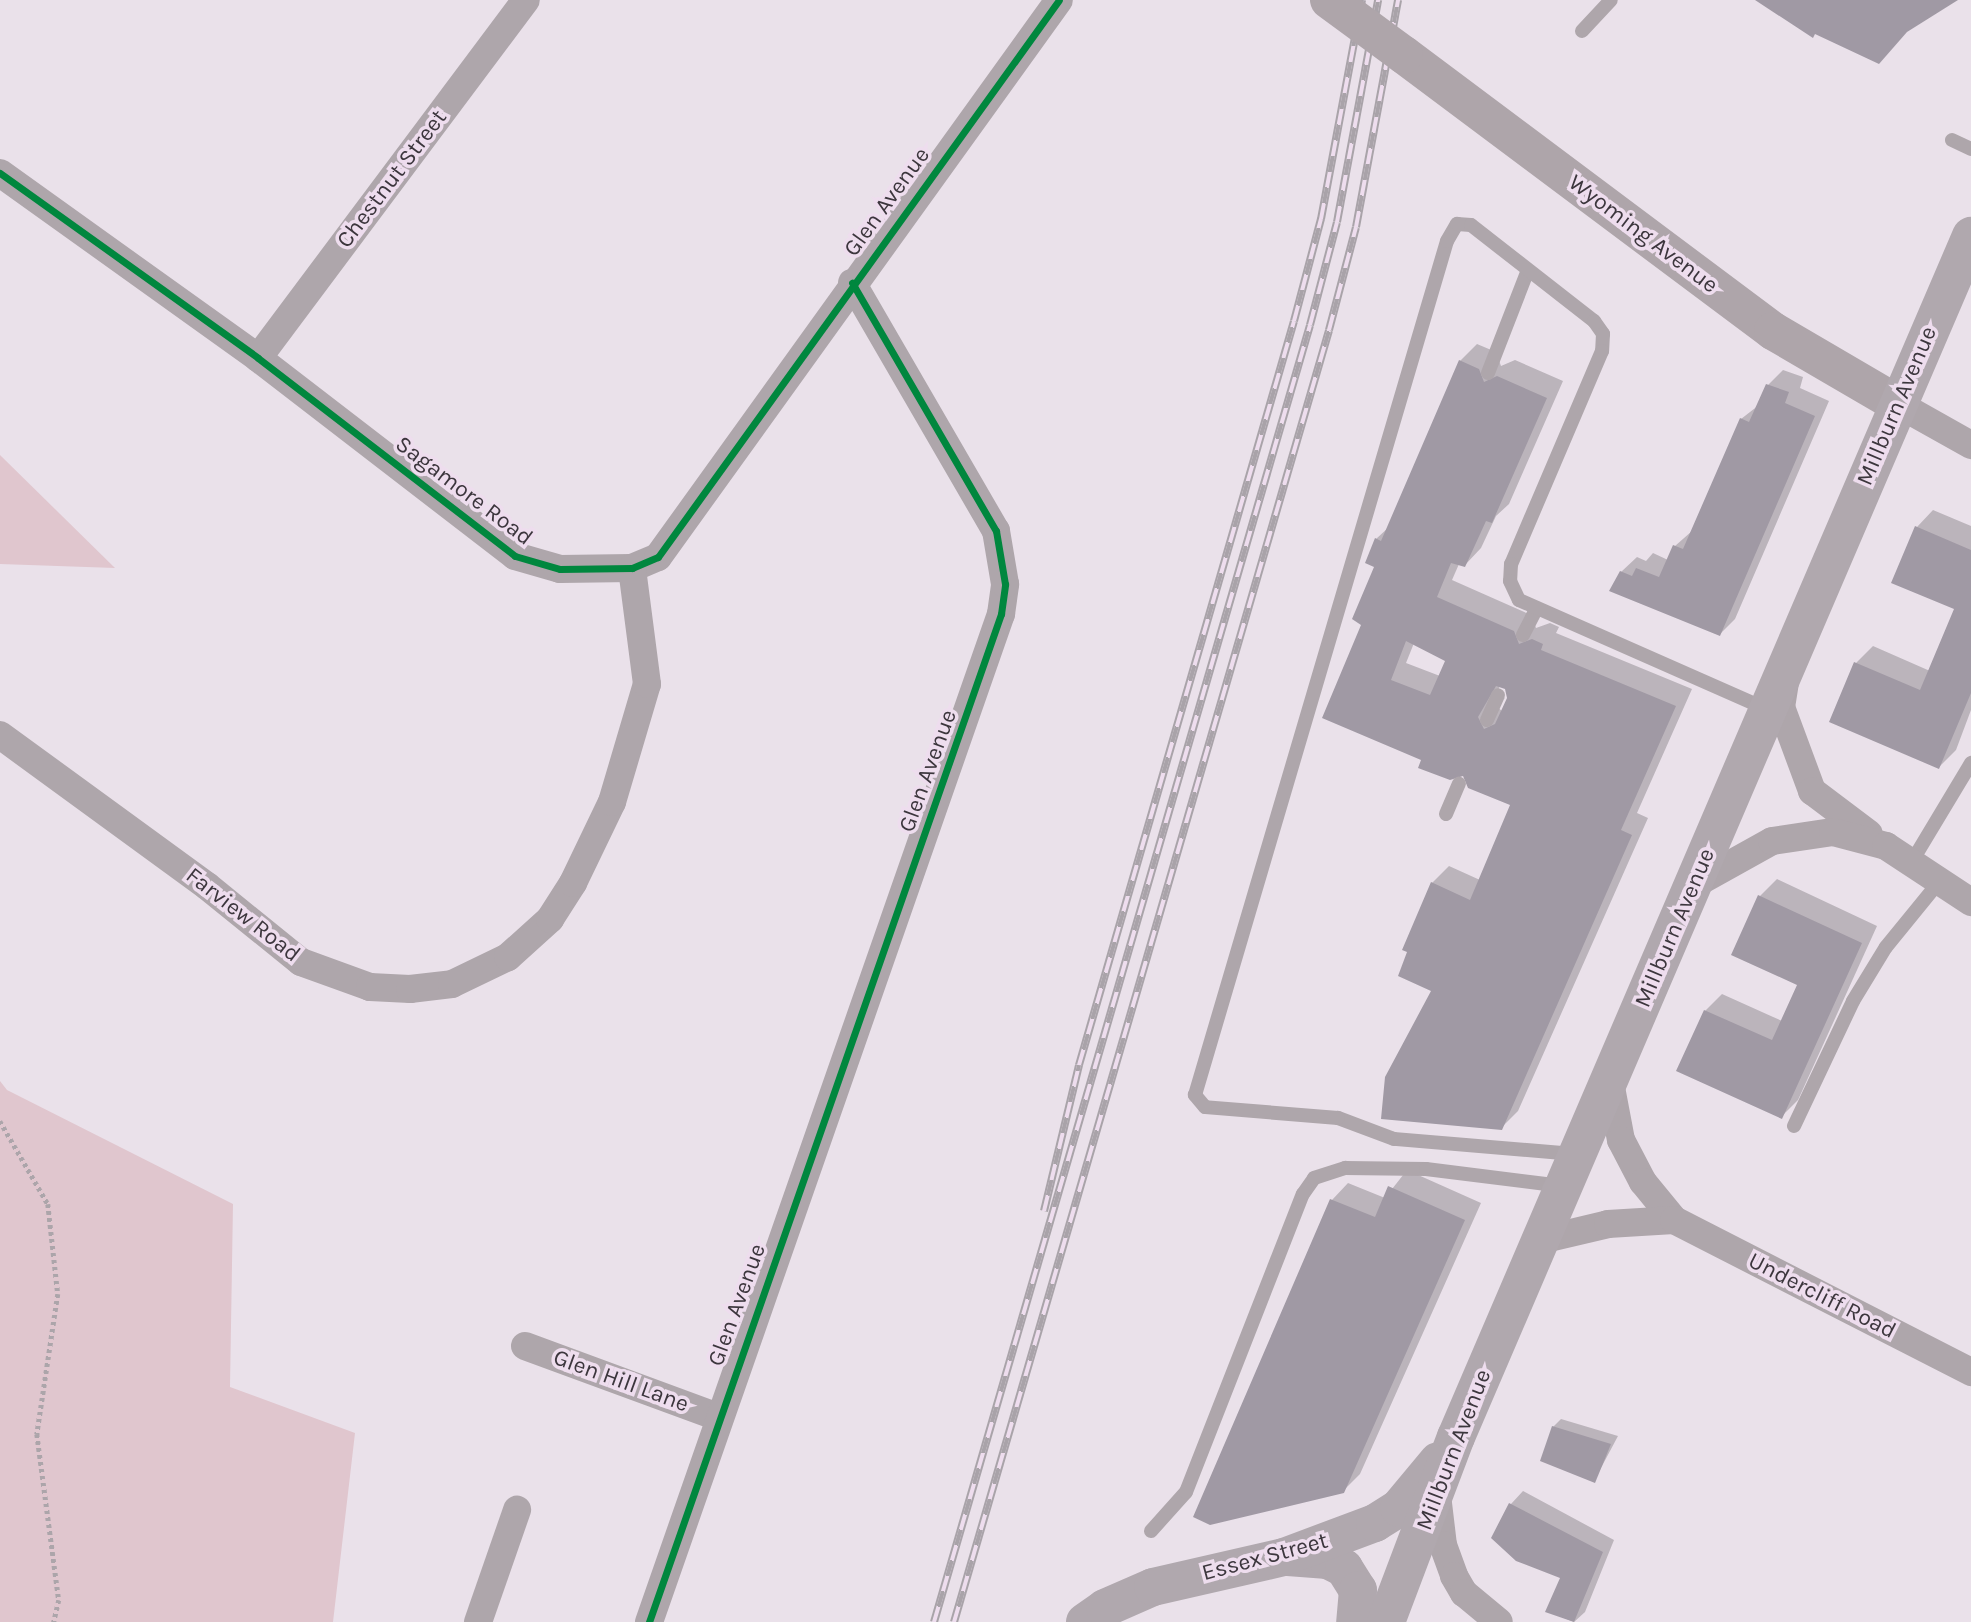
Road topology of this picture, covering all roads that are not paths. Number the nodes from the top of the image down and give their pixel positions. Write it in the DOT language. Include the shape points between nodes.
graph roads {
  1 [pos="526,0"];
  2 [pos="1059,0"];
  3 [pos="1329,0"];
  4 [pos="1611,0"];
  5 [pos="1582,31"];
  6 [pos="1952,140"];
  7 [pos="1971,149"];
  8 [pos="0,173"];
  9 [pos="1971,236"];
  10 [pos="1528,270"];
  11 [pos="852,283"];
  12 [pos="258,358"];
  13 [pos="1488,373"];
  14 [pos="1898,404"];
  15 [pos="1971,445"];
  16 [pos="632,568"];
  17 [pos="1537,608"];
  18 [pos="1523,635"];
  19 [pos="1787,667"];
  20 [pos="1498,695"];
  21 [pos="1769,710"];
  22 [pos="1486,720"];
  23 [pos="0,735"];
  24 [pos="1971,763"];
  25 [pos="1459,784"];
  26 [pos="1446,814"];
  27 [pos="1886,846"];
  28 [pos="1911,863"];
  29 [pos="1939,882"];
  30 [pos="1693,885"];
  31 [pos="1971,902"];
  32 [pos="1610,1082"];
  33 [pos="1794,1126"];
  34 [pos="1572,1170"];
  35 [pos="1674,1220"];
  36 [pos="1541,1240"];
  37 [pos="525,1346"];
  38 [pos="1971,1372"];
  39 [pos="718,1417"];
  40 [pos="1456,1437"];
  41 [pos="1437,1495"];
  42 [pos="517,1510"];
  43 [pos="1151,1531"];
  44 [pos="1284,1557"];
  45 [pos="478,1622"];
  46 [pos="649,1622"];
  47 [pos="1085,1622"];
  48 [pos="1354,1622"];
  49 [pos="1387,1622"];
  50 [pos="1499,1622"];
  1 -- 12 [label="street, Chestnut Street"];
  2 -- 11 [label="street, Glen Avenue"];
  3 -- 14 [label="main road, Wyoming Avenue, bridge" via="1773,331"];
  4 -- 5 [label="lane"];
  6 -- 7 [label="lane"];
  8 -- 12 [label="street, Sagamore Road"];
  9 -- 14 [label="main road, Millburn Avenue"];
  10 -- 13 [label="lane"];
  10 -- 17 [label="lane" via="1594,321 1603,343 1511,564 1510,582 1519,600"];
  10 -- 34 [label="lane" via="1471,225 1457,224 1451,231 1195,1095 1205,1108 1338,1118 1394,1139"];
  11 -- 16 [label="street, Sagamore Road" via="658,556"];
  11 -- 39 [label="street, Glen Avenue" via="996,531 1005,584 993,646"];
  12 -- 16 [label="street, Sagamore Road" via="516,556 560,569"];
  14 -- 15 [label="street, Wyoming Avenue"];
  14 -- 19 [label="main road, Millburn Avenue"];
  16 -- 23 [label="street, Farview Road" via="647,684 612,802 550,919 508,957 452,984 370,987 301,962 207,886"];
  17 -- 18 [label="lane"];
  17 -- 21 [label="lane"];
  19 -- 21 [label="main road, Millburn Avenue"];
  19 -- 27 [label="street" via="1781,708 1812,791"];
  20 -- 22 [label="lane"];
  21 -- 30 [label="main road, Millburn Avenue"];
  24 -- 28 [label="lane"];
  25 -- 26 [label="lane"];
  27 -- 28 [label="street"];
  27 -- 30 [label="street" via="1833,832 1802,834 1757,848"];
  28 -- 29 [label="street"];
  29 -- 31 [label="street"];
  29 -- 33 [label="lane" via="1886,947 1853,1001"];
  30 -- 32 [label="main road, Millburn Avenue"];
  32 -- 34 [label="main road, Millburn Avenue"];
  32 -- 35 [label="street, Undercliff Road" via="1621,1140 1643,1182"];
  34 -- 36 [label="main road, Millburn Avenue"];
  34 -- 43 [label="lane" via="1345,1168 1314,1178 1303,1194 1186,1492"];
  35 -- 36 [label="street" via="1608,1224"];
  35 -- 38 [label="street, Undercliff Road"];
  36 -- 40 [label="main road, Millburn Avenue"];
  37 -- 39 [label="street, Glen Hill Lane"];
  39 -- 46 [label="street, Glen Avenue"];
  40 -- 41 [label="main road, Millburn Avenue"];
  40 -- 44 [label="main road, Essex Street" via="1399,1508 1346,1536"];
  41 -- 49 [label="main road, Millburn Avenue"];
  41 -- 50 [label="street" via="1443,1545 1454,1576 1464,1593"];
  42 -- 45 [label="street"];
  44 -- 47 [label="main road, Essex Street" via="1153,1587"];
  44 -- 48 [label="main road" via="1328,1560 1344,1568 1358,1590"];
}
